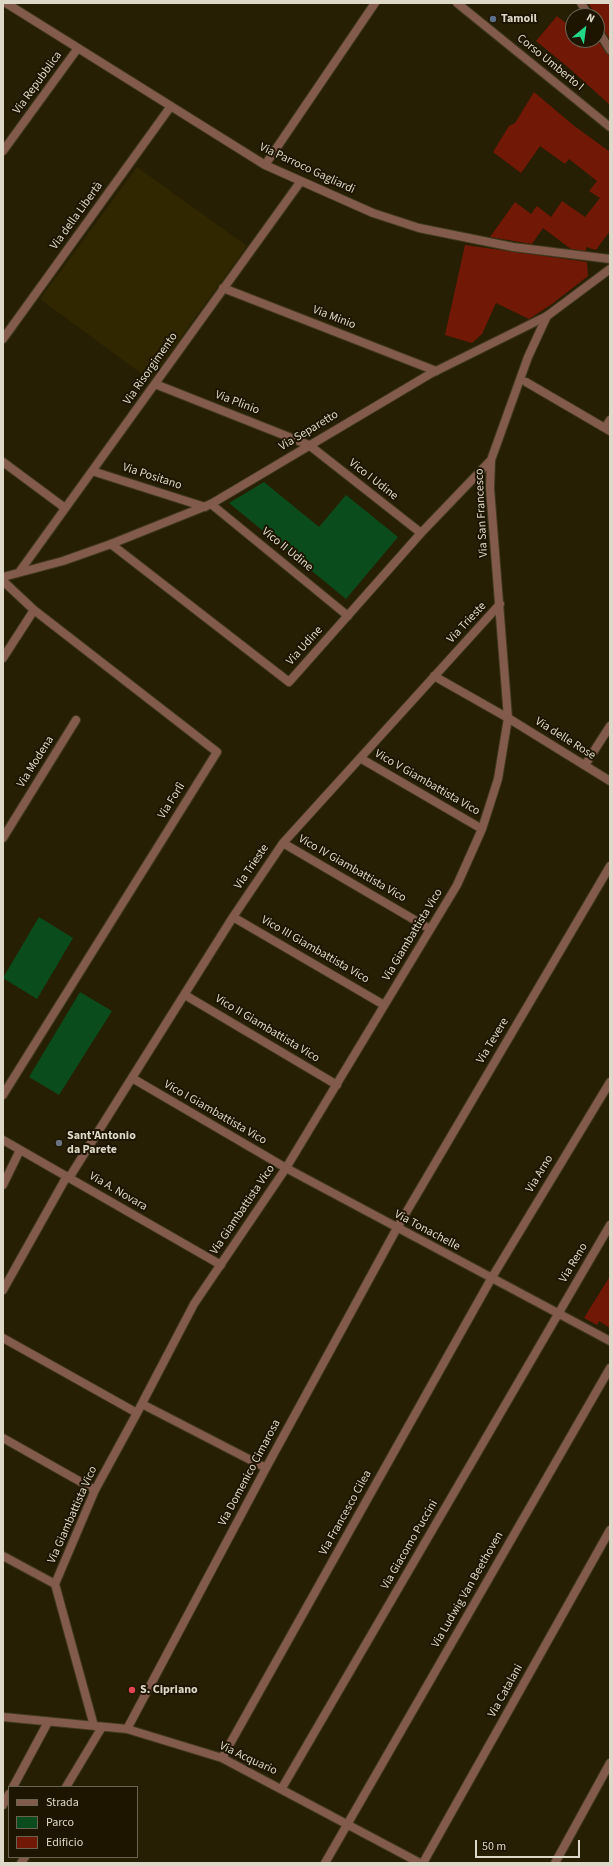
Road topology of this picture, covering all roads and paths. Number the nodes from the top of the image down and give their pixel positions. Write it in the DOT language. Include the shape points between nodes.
graph roads {
  1 [pos="6,3"];
  2 [pos="375,3"];
  3 [pos="457,3"];
  4 [pos="78,48"];
  5 [pos="171,106"];
  6 [pos="610,127"];
  7 [pos="3,151"];
  8 [pos="265,165"];
  9 [pos="301,181"];
  10 [pos="610,259"];
  11 [pos="610,268"];
  12 [pos="223,288"];
  13 [pos="547,316"];
  14 [pos="3,339"];
  15 [pos="436,371"];
  16 [pos="526,382"];
  17 [pos="155,384"];
  18 [pos="610,420"];
  19 [pos="607,429"];
  20 [pos="310,445"];
  21 [pos="491,460"];
  22 [pos="3,462"];
  23 [pos="92,471"];
  24 [pos="208,505"];
  25 [pos="65,508"];
  26 [pos="421,533"];
  27 [pos="111,544"];
  28 [pos="20,571"];
  29 [pos="3,577"];
  30 [pos="3,581"];
  31 [pos="500,604"];
  32 [pos="34,610"];
  33 [pos="348,616"];
  34 [pos="3,658"];
  35 [pos="434,676"];
  36 [pos="508,718"];
  37 [pos="76,720"];
  38 [pos="610,726"];
  39 [pos="360,758"];
  40 [pos="585,766"];
  41 [pos="610,781"];
  42 [pos="482,829"];
  43 [pos="3,838"];
  44 [pos="283,843"];
  45 [pos="610,866"];
  46 [pos="233,917"];
  47 [pos="430,929"];
  48 [pos="185,995"];
  49 [pos="384,1005"];
  50 [pos="132,1078"];
  51 [pos="610,1082"];
  52 [pos="337,1085"];
  53 [pos="3,1095"];
  54 [pos="3,1140"];
  55 [pos="20,1150"];
  56 [pos="286,1168"];
  57 [pos="68,1177"];
  58 [pos="3,1185"];
  59 [pos="610,1225"];
  60 [pos="397,1228"];
  61 [pos="221,1265"];
  62 [pos="491,1279"];
  63 [pos="3,1290"];
  64 [pos="558,1313"];
  65 [pos="3,1338"];
  66 [pos="610,1341"];
  67 [pos="610,1368"];
  68 [pos="142,1404"];
  69 [pos="137,1413"];
  70 [pos="3,1438"];
  71 [pos="266,1468"];
  72 [pos="95,1490"];
  73 [pos="610,1530"];
  74 [pos="3,1556"];
  75 [pos="55,1584"];
  76 [pos="3,1717"];
  77 [pos="48,1722"];
  78 [pos="98,1726"];
  79 [pos="127,1729"];
  80 [pos="222,1758"];
  81 [pos="610,1763"];
  82 [pos="13,1786"];
  83 [pos="67,1786"];
  84 [pos="282,1788"];
  85 [pos="8,1796"];
  86 [pos="3,1805"];
  87 [pos="347,1824"];
  88 [pos="325,1863"];
  89 [pos="422,1863"];
  90 [pos="554,1863"];
  1 -- 4 [label="street, Via Parroco Gagliardi"];
  2 -- 8 [label="street"];
  3 -- 6 [label="street, Corso Umberto I"];
  4 -- 5 [label="street, Via Parroco Gagliardi"];
  4 -- 7 [label="street, Via Repubblica"];
  5 -- 8 [label="street, Via Parroco Gagliardi"];
  5 -- 14 [label="street, Via della Libertà"];
  8 -- 9 [label="street, Via Parroco Gagliardi"];
  9 -- 10 [label="street, Via Parroco Gagliardi" via="373,213 419,228 513,247"];
  9 -- 12 [label="street, Via Risorgimento"];
  11 -- 13 [label="street, Via Separetto"];
  12 -- 15 [label="street, Via Minio"];
  12 -- 17 [label="street, Via Risorgimento"];
  13 -- 15 [label="street, Via Separetto"];
  13 -- 21 [label="street, Via San Francesco" via="523,370"];
  15 -- 20 [label="street, Via Separetto"];
  16 -- 19 [label="street"];
  17 -- 20 [label="street, Via Plinio"];
  17 -- 23 [label="street, Via Risorgimento"];
  18 -- 19 [label="street"];
  20 -- 24 [label="street, Via Separetto"];
  20 -- 26 [label="street, Vico I Udine"];
  21 -- 26 [label="street, Via Udine"];
  21 -- 31 [label="street, Via San Francesco" via="490,488"];
  22 -- 25 [label="street"];
  23 -- 24 [label="street, Via Positano"];
  23 -- 25 [label="street, Via Risorgimento"];
  24 -- 27 [label="street, Via Separetto"];
  24 -- 33 [label="street, Vico II Udine"];
  25 -- 28 [label="street, Via Risorgimento"];
  26 -- 33 [label="street, Via Udine"];
  27 -- 28 [label="street, Via Separetto" via="63,561"];
  27 -- 33 [label="street, Via Udine" via="289,682"];
  28 -- 29 [label="street, Via Separetto"];
  30 -- 32 [label="street, Via Forlì"];
  31 -- 35 [label="street, Via Trieste"];
  31 -- 36 [label="street, Via San Francesco"];
  32 -- 34 [label="street"];
  32 -- 53 [label="street, Via Forlì" via="217,752"];
  35 -- 36 [label="street, Via delle Rose"];
  35 -- 39 [label="street, Via Trieste"];
  36 -- 40 [label="street, Via delle Rose"];
  36 -- 42 [label="street, Via Giambattista Vico" via="498,779"];
  37 -- 43 [label="street, Via Modena"];
  38 -- 40 [label="street"];
  39 -- 42 [label="street, Vico V Giambattista Vico"];
  39 -- 44 [label="street, Via Trieste"];
  40 -- 41 [label="street, Via delle Rose"];
  42 -- 47 [label="street, Via Giambattista Vico" via="457,885"];
  44 -- 46 [label="street, Via Trieste"];
  44 -- 47 [label="street, Vico IV Giambattista Vico"];
  45 -- 60 [label="street, Via Tevere"];
  46 -- 48 [label="street, Via Trieste"];
  46 -- 49 [label="street, Vico III Giambattista Vico"];
  47 -- 49 [label="street, Via Giambattista Vico"];
  48 -- 50 [label="street, Via Trieste"];
  48 -- 52 [label="street, Vico II Giambattista Vico"];
  49 -- 52 [label="street, Via Giambattista Vico"];
  50 -- 56 [label="street, Vico I Giambattista Vico"];
  50 -- 57 [label="street, Via Trieste"];
  51 -- 62 [label="street, Via Arno"];
  52 -- 56 [label="street, Via Giambattista Vico"];
  54 -- 55 [label="street, Via A. Novara"];
  55 -- 57 [label="street, Via A. Novara"];
  55 -- 58 [label="street"];
  56 -- 60 [label="street, Via Tonachelle"];
  56 -- 61 [label="street, Via Giambattista Vico"];
  57 -- 61 [label="street, Via A. Novara"];
  57 -- 63 [label="street, Via Trieste"];
  59 -- 64 [label="street, Via Reno"];
  60 -- 62 [label="street, Via Tonachelle"];
  60 -- 71 [label="street, Via Domenico Cimarosa"];
  61 -- 68 [label="street, Via Giambattista Vico" via="194,1304"];
  62 -- 64 [label="street, Via Tonachelle"];
  62 -- 80 [label="street, Via Francesco Cilea"];
  64 -- 66 [label="street, Via Tonachelle"];
  64 -- 84 [label="street, Via Giacomo Puccini"];
  65 -- 69 [label="street"];
  67 -- 87 [label="street, Via Ludwig Van Beethoven"];
  68 -- 69 [label="street, Via Giambattista Vico"];
  68 -- 71 [label="street"];
  69 -- 72 [label="street, Via Giambattista Vico"];
  70 -- 72 [label="street"];
  71 -- 79 [label="street, Via Domenico Cimarosa"];
  72 -- 75 [label="street, Via Giambattista Vico"];
  73 -- 89 [label="street, Via Catalani"];
  74 -- 75 [label="street"];
  75 -- 78 [label="street"];
  76 -- 77 [label="street, Via Acquario"];
  77 -- 78 [label="street, Via Acquario"];
  77 -- 82 [label="street"];
  78 -- 79 [label="street, Via Acquario"];
  78 -- 83 [label="street"];
  79 -- 80 [label="street, Via Acquario"];
  80 -- 84 [label="street, Via Acquario"];
  81 -- 90 [label="street"];
  84 -- 87 [label="street, Via Acquario"];
  85 -- 86 [label="street"];
  87 -- 88 [label="street, Via Ludwig Van Beethoven"];
  87 -- 89 [label="street, Via Acquario"];
}
